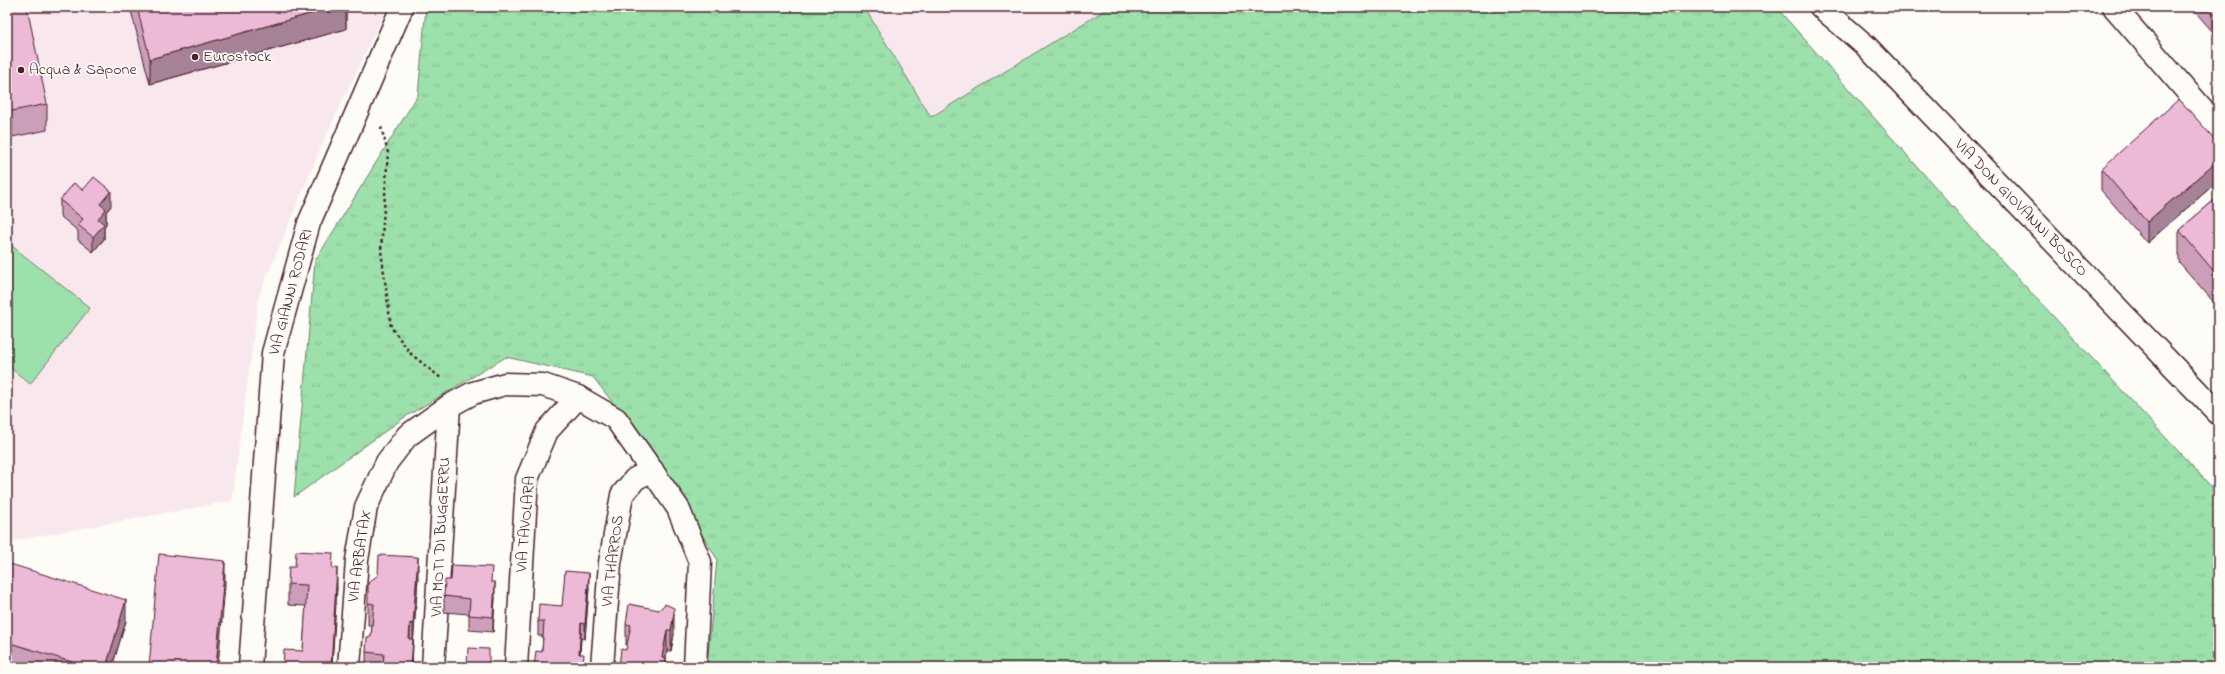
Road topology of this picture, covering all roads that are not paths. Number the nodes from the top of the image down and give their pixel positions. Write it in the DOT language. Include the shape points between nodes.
graph roads {
  1 [pos="402,7"];
  2 [pos="1821,7"];
  3 [pos="2114,7"];
  4 [pos="2218,127"];
  5 [pos="578,397"];
  6 [pos="449,406"];
  7 [pos="2218,413"];
  8 [pos="652,470"];
  9 [pos="250,667"];
  10 [pos="349,667"];
  11 [pos="434,667"];
  12 [pos="516,667"];
  13 [pos="602,667"];
  14 [pos="695,667"];
  1 -- 9 [label="street, VIA GIANNI RODARI" via="309,223 273,352"];
  2 -- 7 [label="street, VIA DON GIOVANNI BOSCO" via="1866,46"];
  3 -- 4 [label="street"];
  5 -- 6 [label="street, VIA ARBATAX" via="543,385 505,384 473,393"];
  5 -- 8 [label="street, VIA ARBATAX" via="616,419"];
  5 -- 12 [label="street, VIA TAVOLARA" via="547,431 527,479"];
  6 -- 10 [label="street, VIA ARBATAX" via="407,436 387,462 366,507 357,560"];
  6 -- 11 [label="street, VIA MOTI DI BUGGERRU"];
  8 -- 13 [label="street, VIA THARROS" via="635,479 622,494 610,563"];
  8 -- 14 [label="street, VIA ARBATAX" via="678,508 700,562"];
}
